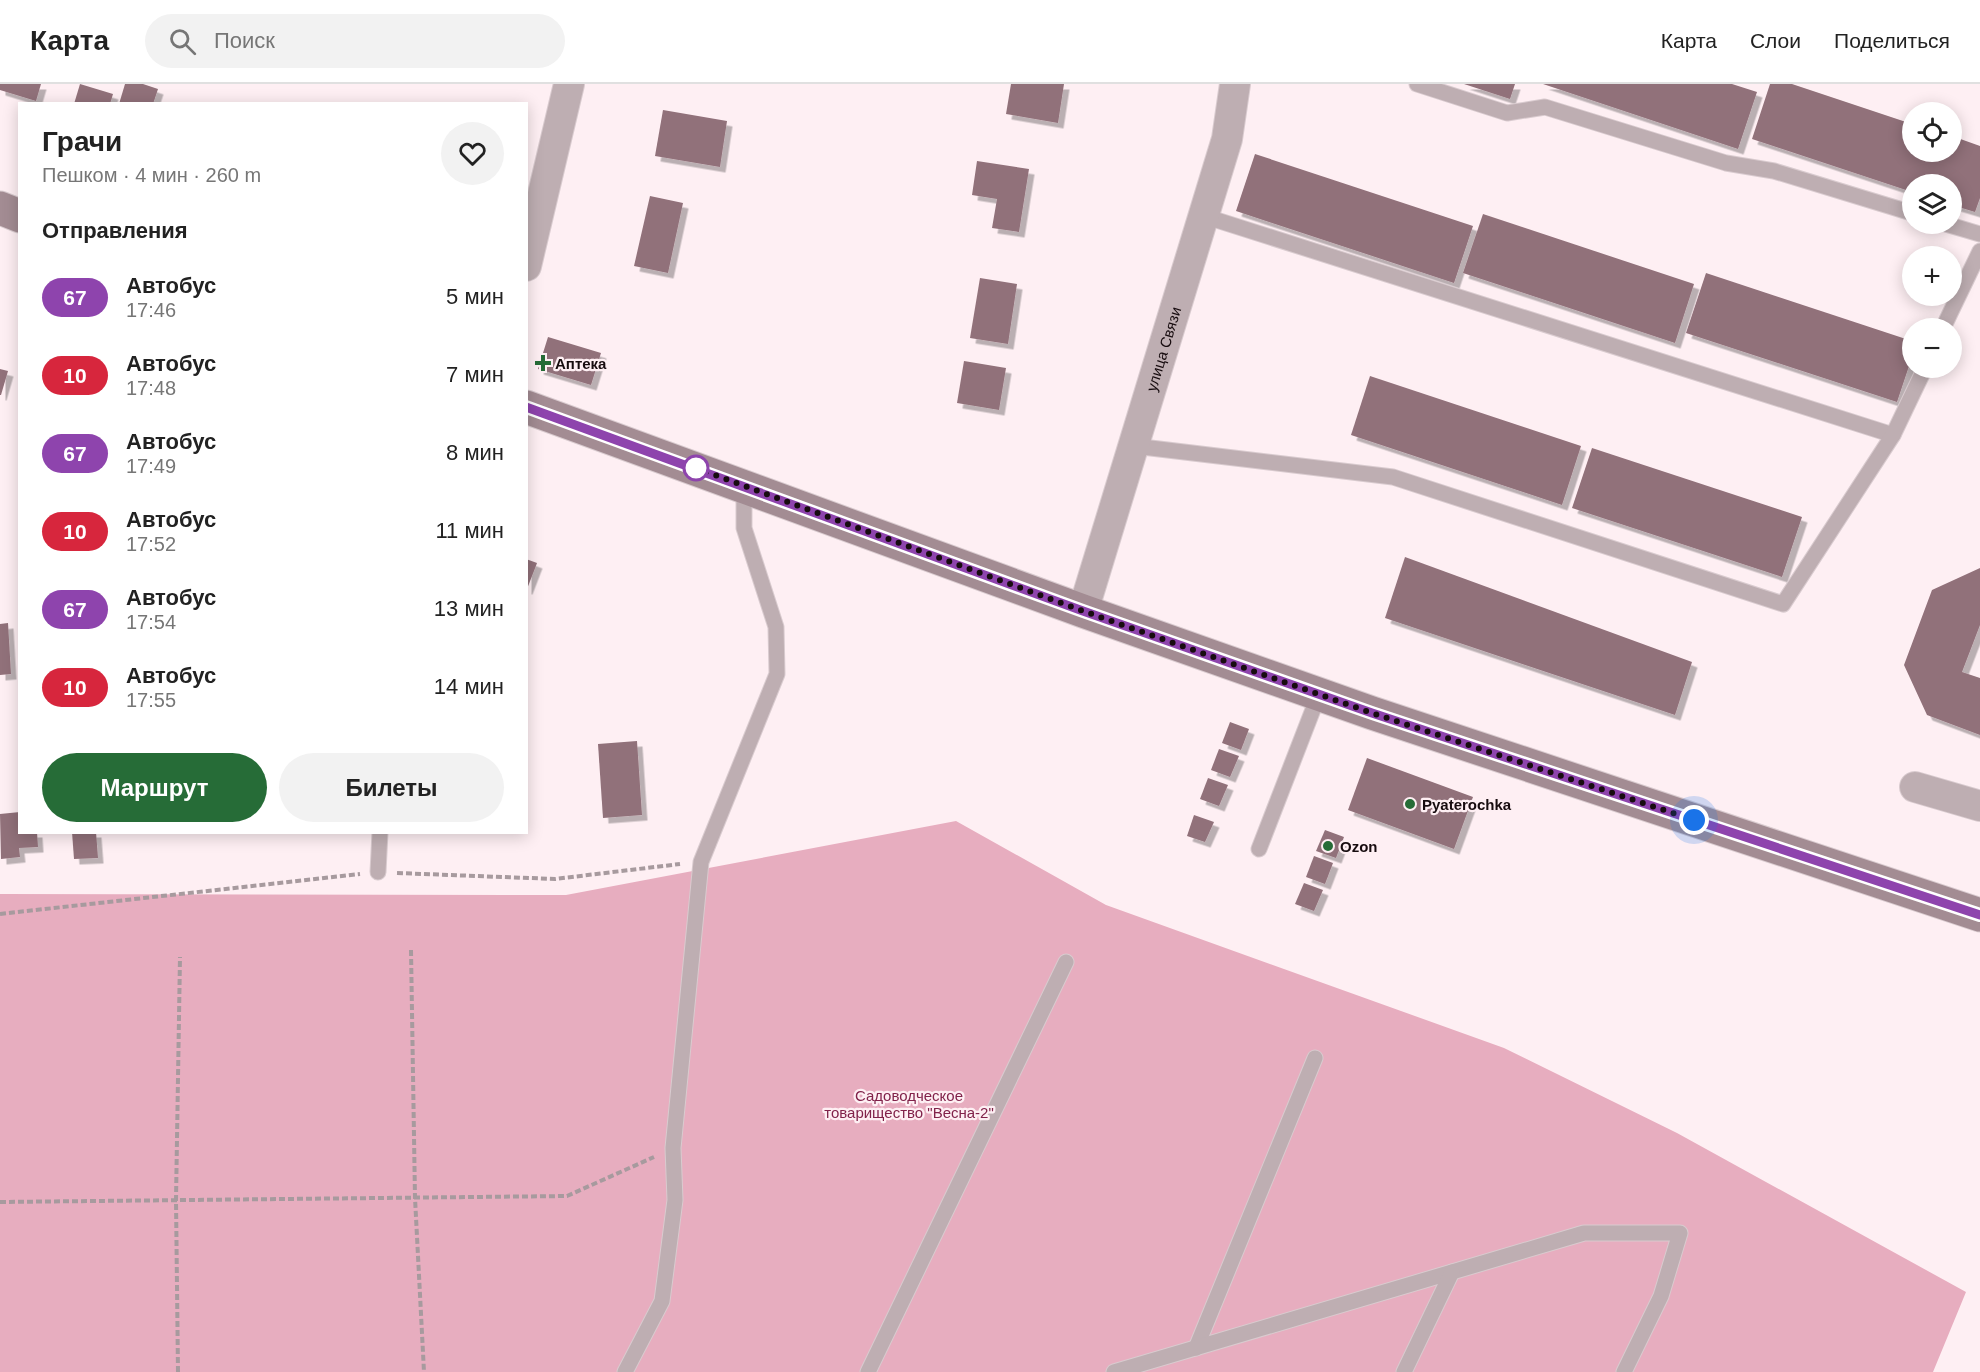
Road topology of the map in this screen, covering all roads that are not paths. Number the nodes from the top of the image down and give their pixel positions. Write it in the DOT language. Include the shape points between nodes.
graph roads {
  1 [pos="569,84"];
  2 [pos="1235,84"];
  3 [pos="1417,84"];
  4 [pos="0,208"];
  5 [pos="1902,210"];
  6 [pos="18,215"];
  7 [pos="1204,216"];
  8 [pos="1962,229"];
  9 [pos="1980,234"];
  10 [pos="1980,251"];
  11 [pos="528,258"];
  12 [pos="1948,318"];
  13 [pos="1920,378"];
  14 [pos="528,408"];
  15 [pos="1893,435"];
  16 [pos="1134,446"];
  17 [pos="744,486"];
  18 [pos="1083,611"];
  19 [pos="1319,694"];
  20 [pos="1915,787"];
  21 [pos="1980,806"];
  22 [pos="380,834"];
  23 [pos="1259,849"];
  24 [pos="378,872"];
  25 [pos="1980,915"];
  26 [pos="1066,962"];
  27 [pos="1315,1058"];
  28 [pos="1452,1272"];
  29 [pos="1196,1348"];
  30 [pos="1138,1368"];
  31 [pos="625,1372"];
  32 [pos="868,1372"];
  33 [pos="1114,1372"];
  34 [pos="1404,1372"];
  35 [pos="1624,1372"];
  1 -- 11 [label="street"];
  2 -- 7 [label="street, улица Связи" via="1227,138"];
  3 -- 5 [label="lane" via="1507,113 1545,107 1726,163 1774,171"];
  4 -- 6 [label="street"];
  7 -- 15 [label="lane"];
  7 -- 16 [label="street, улица Связи"];
  8 -- 9 [label="lane"];
  10 -- 12 [label="lane"];
  13 -- 15 [label="lane"];
  14 -- 17 [label="street"];
  15 -- 16 [label="lane" via="1783,604 1394,477"];
  16 -- 18 [label="street, улица Связи"];
  17 -- 18 [label="street"];
  17 -- 31 [label="lane" via="744,528 776,627 777,674 701,862 673,1148 675,1200 662,1301"];
  18 -- 19 [label="street"];
  19 -- 23 [label="lane"];
  19 -- 25 [label="street"];
  20 -- 21 [label="street"];
  22 -- 24 [label="lane"];
  26 -- 32 [label="lane"];
  27 -- 29 [label="lane"];
  28 -- 29 [label="lane"];
  28 -- 34 [label="lane"];
  28 -- 35 [label="lane" via="1584,1233 1680,1233 1661,1296"];
  29 -- 30 [label="lane"];
  30 -- 33 [label="lane"];
}
